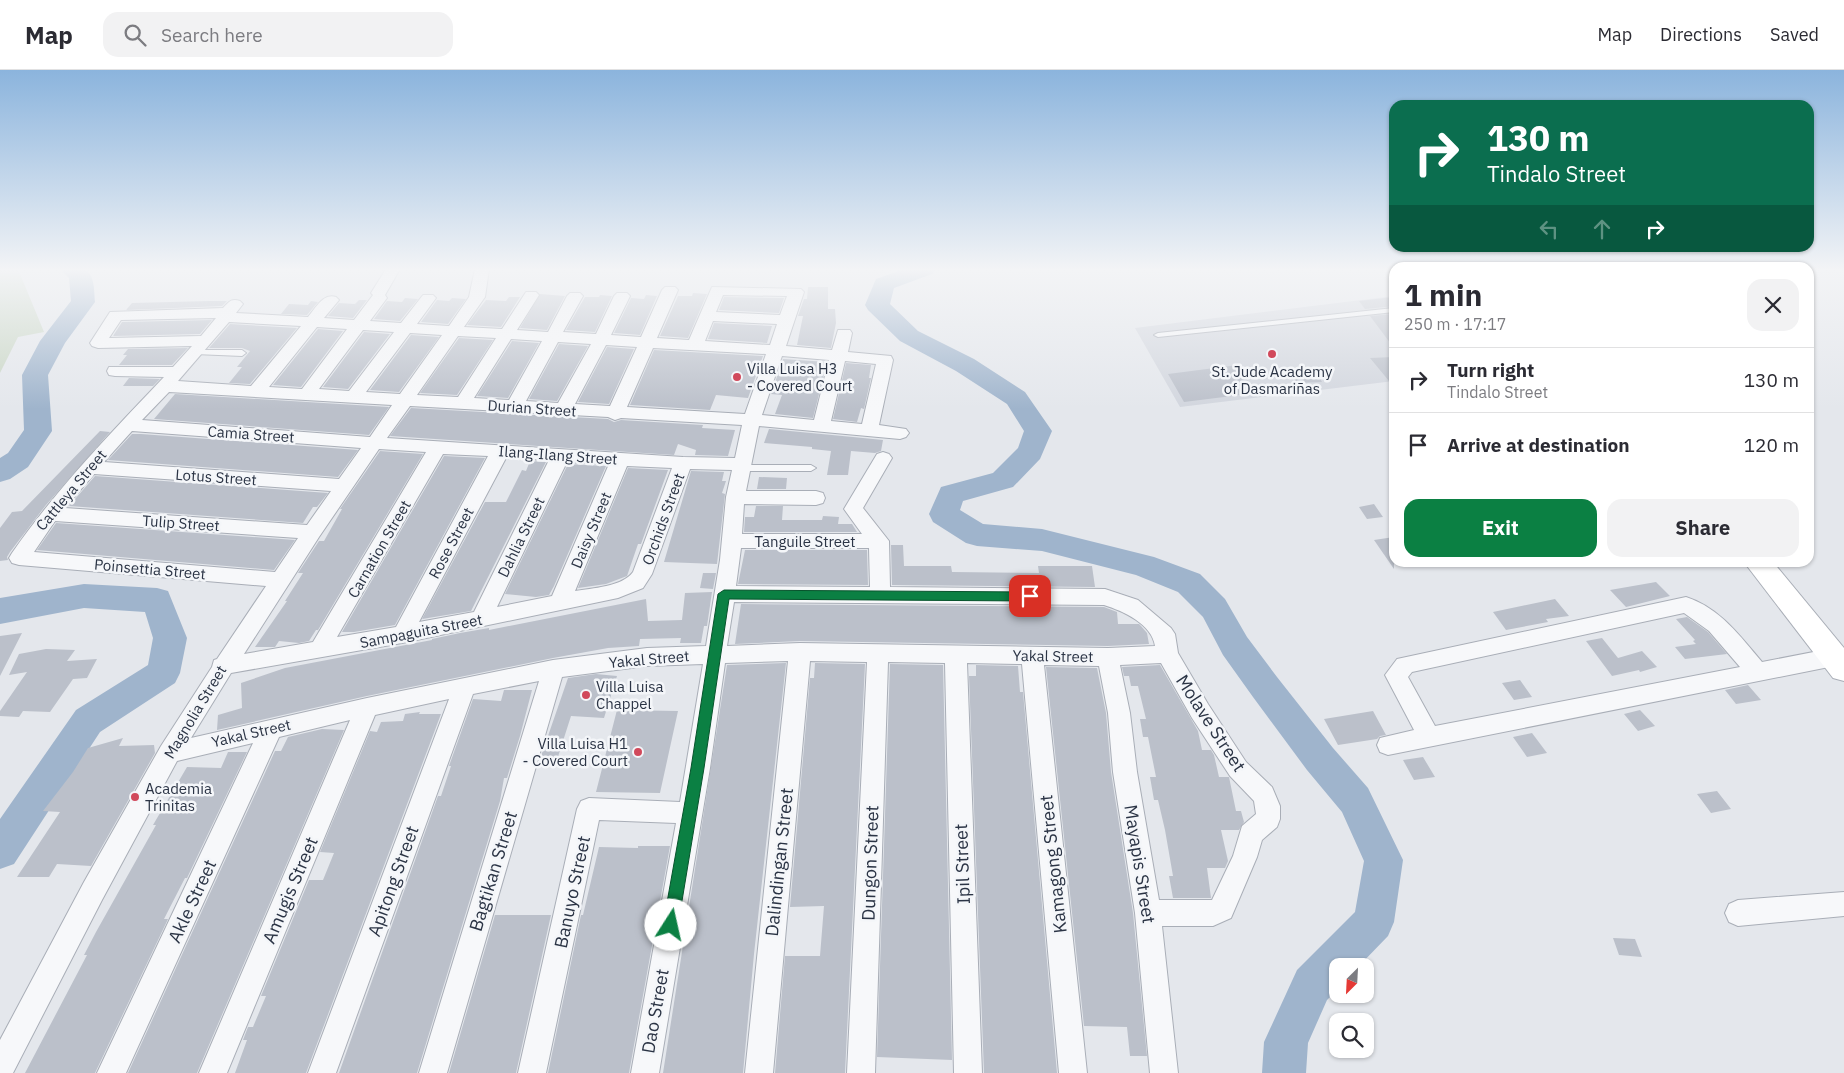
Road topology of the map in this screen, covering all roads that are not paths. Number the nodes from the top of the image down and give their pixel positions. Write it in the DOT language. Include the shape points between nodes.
graph roads {
  1 [pos="115,316"];
  2 [pos="225,316"];
  3 [pos="263,316"];
  4 [pos="319,316"];
  5 [pos="364,316"];
  6 [pos="414,316"];
  7 [pos="463,316"];
  8 [pos="518,316"];
  9 [pos="564,316"];
  10 [pos="613,316"];
  11 [pos="659,316"];
  12 [pos="706,316"];
  13 [pos="787,316"];
  14 [pos="1339,316"];
  15 [pos="786,320"];
  16 [pos="314,323"];
  17 [pos="357,326"];
  18 [pos="404,328"];
  19 [pos="452,331"];
  20 [pos="844,333"];
  21 [pos="507,334"];
  22 [pos="1158,335"];
  23 [pos="553,337"];
  24 [pos="601,340"];
  25 [pos="647,343"];
  26 [pos="695,346"];
  27 [pos="199,347"];
  28 [pos="775,350"];
  29 [pos="242,353"];
  30 [pos="838,354"];
  31 [pos="115,371"];
  32 [pos="177,372"];
  33 [pos="164,386"];
  34 [pos="256,390"];
  35 [pos="306,394"];
  36 [pos="354,396"];
  37 [pos="404,400"];
  38 [pos="462,404"];
  39 [pos="514,407"];
  40 [pos="563,410"];
  41 [pos="615,414"];
  42 [pos="752,420"];
  43 [pos="128,425"];
  44 [pos="821,426"];
  45 [pos="869,430"];
  46 [pos="900,433"];
  47 [pos="374,443"];
  48 [pos="438,447"];
  49 [pos="500,451"];
  50 [pos="561,455"];
  51 [pos="621,458"];
  52 [pos="883,458"];
  53 [pos="683,463"];
  54 [pos="742,466"];
  55 [pos="88,467"];
  56 [pos="811,468"];
  57 [pos="344,486"];
  58 [pos="736,498"];
  59 [pos="816,498"];
  60 [pos="50,514"];
  61 [pos="312,532"];
  62 [pos="732,541"];
  63 [pos="879,541"];
  64 [pos="19,558"];
  65 [pos="1761,567"];
  66 [pos="280,580"];
  67 [pos="618,590"];
  68 [pos="724,594"];
  69 [pos="880,596"];
  70 [pos="560,602"];
  71 [pos="481,619"];
  72 [pos="402,635"];
  73 [pos="320,650"];
  74 [pos="800,652"];
  75 [pos="714,653"];
  76 [pos="878,653"];
  77 [pos="1167,654"];
  78 [pos="956,655"];
  79 [pos="1032,655"];
  80 [pos="1108,657"];
  81 [pos="1839,663"];
  82 [pos="222,666"];
  83 [pos="553,669"];
  84 [pos="1757,672"];
  85 [pos="464,689"];
  86 [pos="367,707"];
  87 [pos="272,728"];
  88 [pos="1429,737"];
  89 [pos="1388,745"];
  90 [pos="169,753"];
  91 [pos="690,813"];
  92 [pos="1844,904"];
  93 [pos="1148,913"];
  94 [pos="1738,913"];
  95 [pos="0,1069"];
  96 [pos="111,1073"];
  97 [pos="213,1073"];
  98 [pos="322,1073"];
  99 [pos="433,1073"];
  100 [pos="532,1073"];
  101 [pos="644,1073"];
  102 [pos="758,1073"];
  103 [pos="861,1073"];
  104 [pos="968,1073"];
  105 [pos="1073,1073"];
  106 [pos="1164,1073"];
  1 -- 27 [label="street" via="98,343"];
  2 -- 27 [label="street, Cattleya Street"];
  3 -- 16 [label="street"];
  4 -- 16 [label="street"];
  5 -- 17 [label="street"];
  6 -- 18 [label="street"];
  7 -- 19 [label="street, Magnolia Street"];
  8 -- 21 [label="street"];
  9 -- 23 [label="street"];
  10 -- 24 [label="street"];
  11 -- 25 [label="street"];
  12 -- 15 [label="street"];
  12 -- 26 [label="street"];
  13 -- 15 [label="street, Dao Street"];
  14 -- 22 [label="lane"];
  15 -- 28 [label="street, Dao Street"];
  16 -- 17 [label="street"];
  16 -- 34 [label="street"];
  17 -- 18 [label="street"];
  17 -- 35 [label="street"];
  18 -- 19 [label="street"];
  18 -- 36 [label="street"];
  19 -- 21 [label="street"];
  19 -- 37 [label="street, Magnolia Street"];
  20 -- 30 [label="street"];
  21 -- 23 [label="street"];
  21 -- 38 [label="street"];
  23 -- 24 [label="street"];
  23 -- 39 [label="street"];
  24 -- 25 [label="street"];
  24 -- 40 [label="street"];
  25 -- 26 [label="street"];
  25 -- 41 [label="street"];
  26 -- 28 [label="street"];
  27 -- 29 [label="lane"];
  27 -- 32 [label="street, Cattleya Street"];
  28 -- 30 [label="street"];
  28 -- 42 [label="street, Dao Street"];
  30 -- 44 [label="street"];
  30 -- 45 [label="street" via="885,360"];
  31 -- 32 [label="street"];
  32 -- 33 [label="street, Cattleya Street"];
  33 -- 34 [label="street, Durian Street"];
  33 -- 43 [label="street, Cattleya Street"];
  34 -- 35 [label="street, Durian Street"];
  35 -- 36 [label="street, Durian Street"];
  36 -- 37 [label="street, Durian Street"];
  37 -- 38 [label="street, Durian Street"];
  37 -- 47 [label="street, Magnolia Street"];
  38 -- 39 [label="street, Durian Street"];
  39 -- 40 [label="street, Durian Street"];
  40 -- 41 [label="street, Durian Street"];
  41 -- 42 [label="street, Durian Street"];
  42 -- 44 [label="street, Durian Street"];
  42 -- 54 [label="street, Dao Street"];
  43 -- 47 [label="street, Camia Street"];
  43 -- 55 [label="street, Cattleya Street"];
  44 -- 45 [label="street, Durian Street"];
  45 -- 46 [label="street, Durian Street"];
  47 -- 48 [label="street, Ilang-Ilang Street"];
  47 -- 57 [label="street, Magnolia Street"];
  48 -- 49 [label="street, Ilang-Ilang Street"];
  48 -- 73 [label="street, Carnation Street"];
  49 -- 50 [label="street, Ilang-Ilang Street"];
  49 -- 72 [label="street, Rose Street"];
  50 -- 51 [label="street, Ilang-Ilang Street"];
  50 -- 71 [label="street, Dahlia Street"];
  51 -- 53 [label="street, Ilang-Ilang Street"];
  51 -- 70 [label="street, Daisy Street"];
  52 -- 63 [label="street" via="853,510"];
  53 -- 54 [label="street, Ilang-Ilang Street"];
  53 -- 67 [label="street, Orchids Street" via="642,574 636,582"];
  54 -- 56 [label="lane"];
  54 -- 58 [label="street, Dao Street"];
  55 -- 57 [label="street, Lotus Street"];
  55 -- 60 [label="street, Cattleya Street"];
  57 -- 61 [label="street, Magnolia Street"];
  58 -- 59 [label="street"];
  58 -- 62 [label="street, Dao Street"];
  60 -- 61 [label="street, Tulip Street"];
  60 -- 64 [label="street, Cattleya Street"];
  61 -- 66 [label="street, Magnolia Street"];
  62 -- 63 [label="street, Tanguile Street"];
  62 -- 68 [label="street, Dao Street"];
  63 -- 69 [label="street"];
  64 -- 66 [label="street, Poinsettia Street"];
  65 -- 81 [label="street"];
  66 -- 82 [label="street, Magnolia Street"];
  67 -- 70 [label="street, Sampaguita Street"];
  68 -- 69 [label="street"];
  68 -- 75 [label="street, Dao Street"];
  69 -- 77 [label="street" via="1105,597 1131,606 1152,622 1164,634"];
  70 -- 71 [label="street, Sampaguita Street"];
  71 -- 72 [label="street, Sampaguita Street"];
  72 -- 73 [label="street, Sampaguita Street"];
  73 -- 82 [label="street, Sampaguita Street"];
  74 -- 75 [label="street, Yakal Street"];
  74 -- 76 [label="street, Yakal Street"];
  74 -- 102 [label="street, Dalindingan Street"];
  75 -- 83 [label="street, Yakal Street" via="647,657"];
  75 -- 91 [label="street, Dao Street"];
  76 -- 78 [label="street, Yakal Street"];
  76 -- 103 [label="street, Dungon Street"];
  77 -- 80 [label="street, Yakal Street"];
  77 -- 93 [label="street, Molave Street" via="1238,769 1264,795 1268,819 1251,834 1245,857 1222,909 1213,913"];
  78 -- 79 [label="street, Yakal Street"];
  78 -- 104 [label="street, Ipil Street"];
  79 -- 80 [label="street, Yakal Street"];
  79 -- 105 [label="street, Kamagong Street"];
  80 -- 93 [label="street, Mayapis Street"];
  81 -- 84 [label="street"];
  82 -- 90 [label="street, Magnolia Street"];
  83 -- 85 [label="street, Yakal Street"];
  83 -- 99 [label="street, Bagtikan Street"];
  84 -- 88 [label="street"];
  84 -- 88 [label="street" via="1710,618 1686,605 1405,665 1396,675"];
  85 -- 86 [label="street, Yakal Street"];
  85 -- 98 [label="street, Apitong Street"];
  86 -- 87 [label="street, Yakal Street"];
  86 -- 97 [label="street, Amugis Street"];
  87 -- 90 [label="street, Yakal Street"];
  87 -- 96 [label="street, Akle Street"];
  88 -- 89 [label="street"];
  90 -- 95 [label="street, Magnolia Street"];
  91 -- 100 [label="street, Banuyo Street" via="590,809"];
  91 -- 101 [label="street, Dao Street"];
  92 -- 94 [label="street"];
  93 -- 106 [label="street, Mayapis Street"];
}
